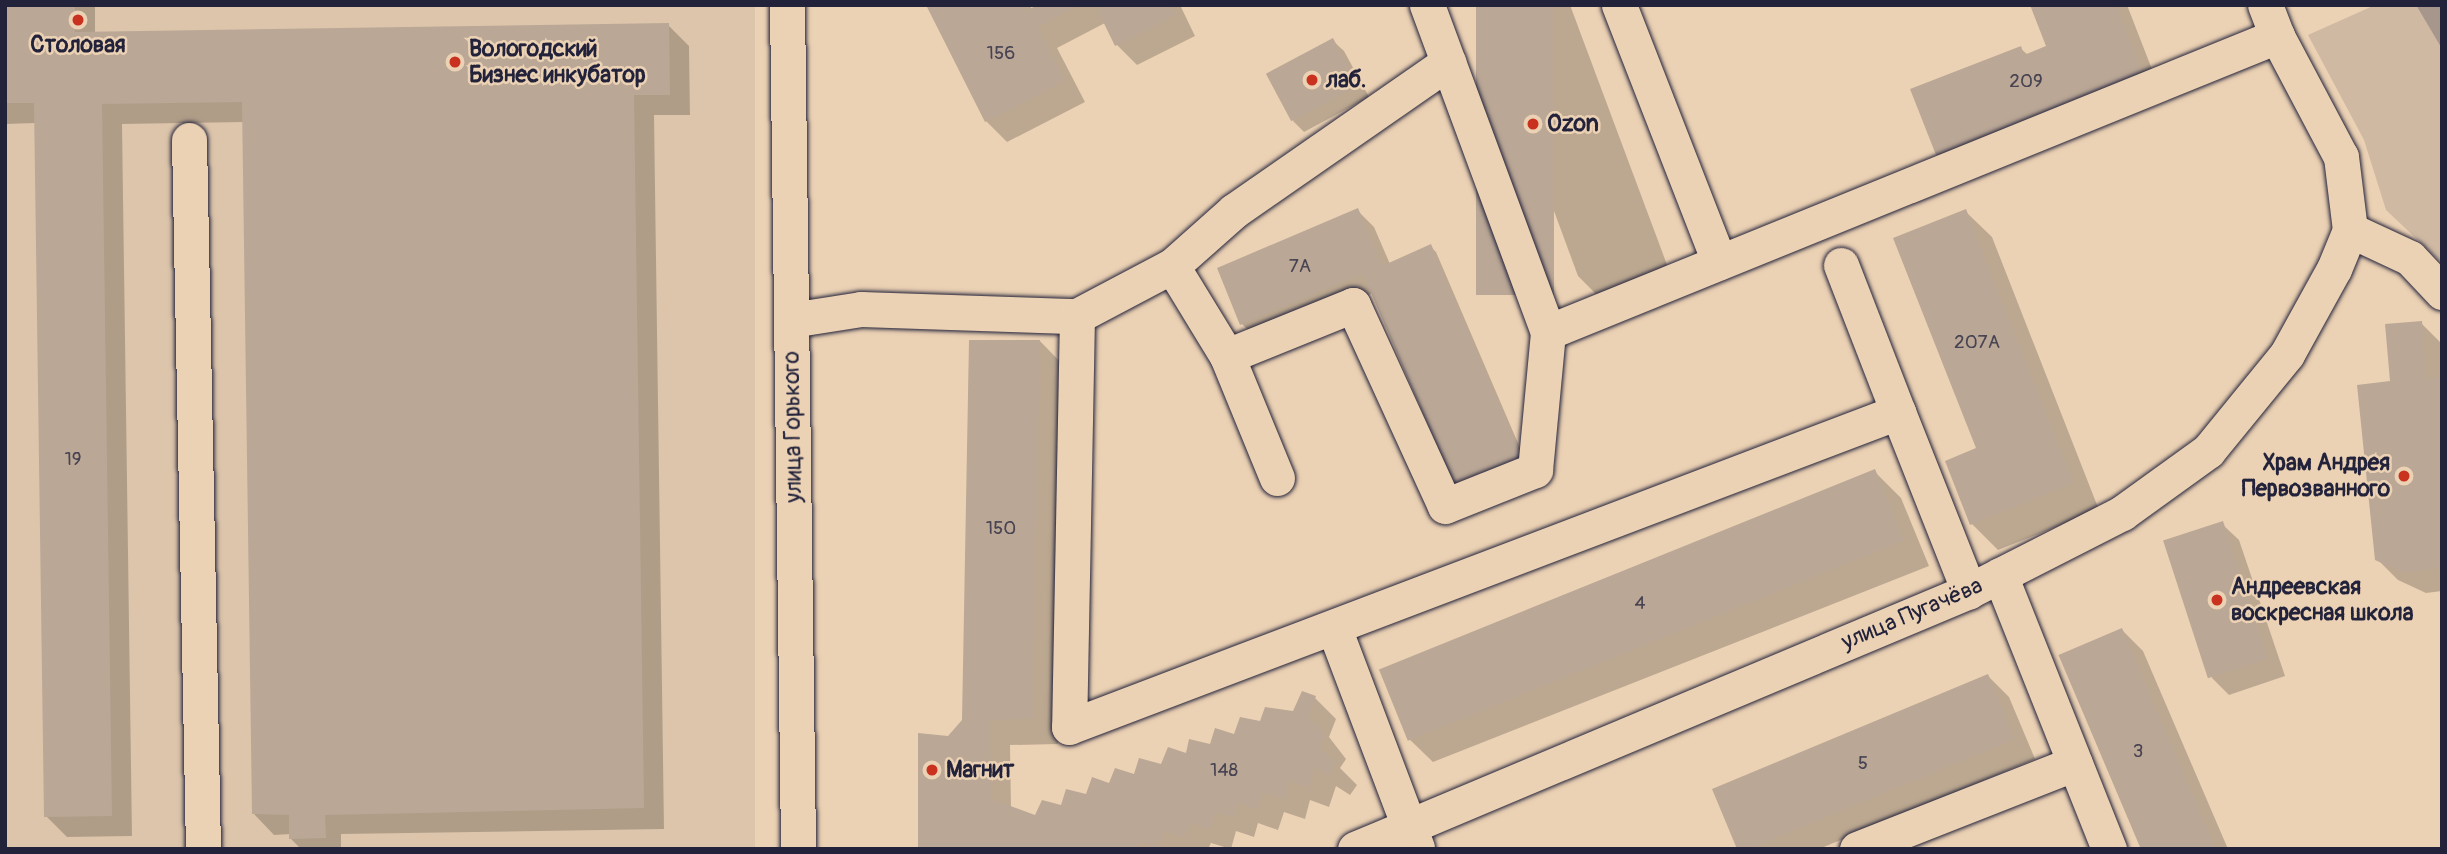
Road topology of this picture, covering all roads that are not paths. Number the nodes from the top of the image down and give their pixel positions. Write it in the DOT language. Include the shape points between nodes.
graph roads {
  1 [pos="787,5"];
  2 [pos="1427,5"];
  3 [pos="1619,5"];
  4 [pos="2271,21"];
  5 [pos="1448,62"];
  6 [pos="189,140"];
  7 [pos="2350,230"];
  8 [pos="1719,262"];
  9 [pos="1172,265"];
  10 [pos="1841,265"];
  11 [pos="2442,292"];
  12 [pos="1077,316"];
  13 [pos="791,320"];
  14 [pos="1548,331"];
  15 [pos="1227,356"];
  16 [pos="1898,412"];
  17 [pos="1277,478"];
  18 [pos="2000,575"];
  19 [pos="1969,591"];
  20 [pos="1334,628"];
  21 [pos="2075,763"];
  22 [pos="1414,838"];
  23 [pos="204,849"];
  24 [pos="798,849"];
  25 [pos="1355,849"];
  26 [pos="1857,849"];
  27 [pos="2109,849"];
  1 -- 13 [label="street, улица Горького"];
  2 -- 5 [label="street"];
  3 -- 8 [label="street"];
  4 -- 7 [label="street" via="2341,157"];
  4 -- 8 [label="street"];
  5 -- 9 [label="street" via="1234,212"];
  5 -- 14 [label="street"];
  6 -- 23 [label="street"];
  7 -- 11 [label="street" via="2410,258"];
  7 -- 18 [label="street, улица Пугачёва" via="2287,354 2208,451 2122,513"];
  8 -- 14 [label="street"];
  9 -- 12 [label="street"];
  9 -- 15 [label="street"];
  10 -- 16 [label="street"];
  12 -- 13 [label="street" via="861,309"];
  12 -- 20 [label="street" via="1069,727"];
  13 -- 24 [label="street, улица Горького"];
  14 -- 15 [label="street" via="1535,470 1445,506 1353,305"];
  15 -- 17 [label="street"];
  16 -- 19 [label="street"];
  16 -- 20 [label="street"];
  18 -- 19 [label="street, улица Пугачёва"];
  18 -- 21 [label="street"];
  19 -- 22 [label="street, улица Пугачёва"];
  20 -- 22 [label="street"];
  21 -- 26 [label="street"];
  21 -- 27 [label="street"];
  22 -- 25 [label="street, улица Пугачёва"];
}
